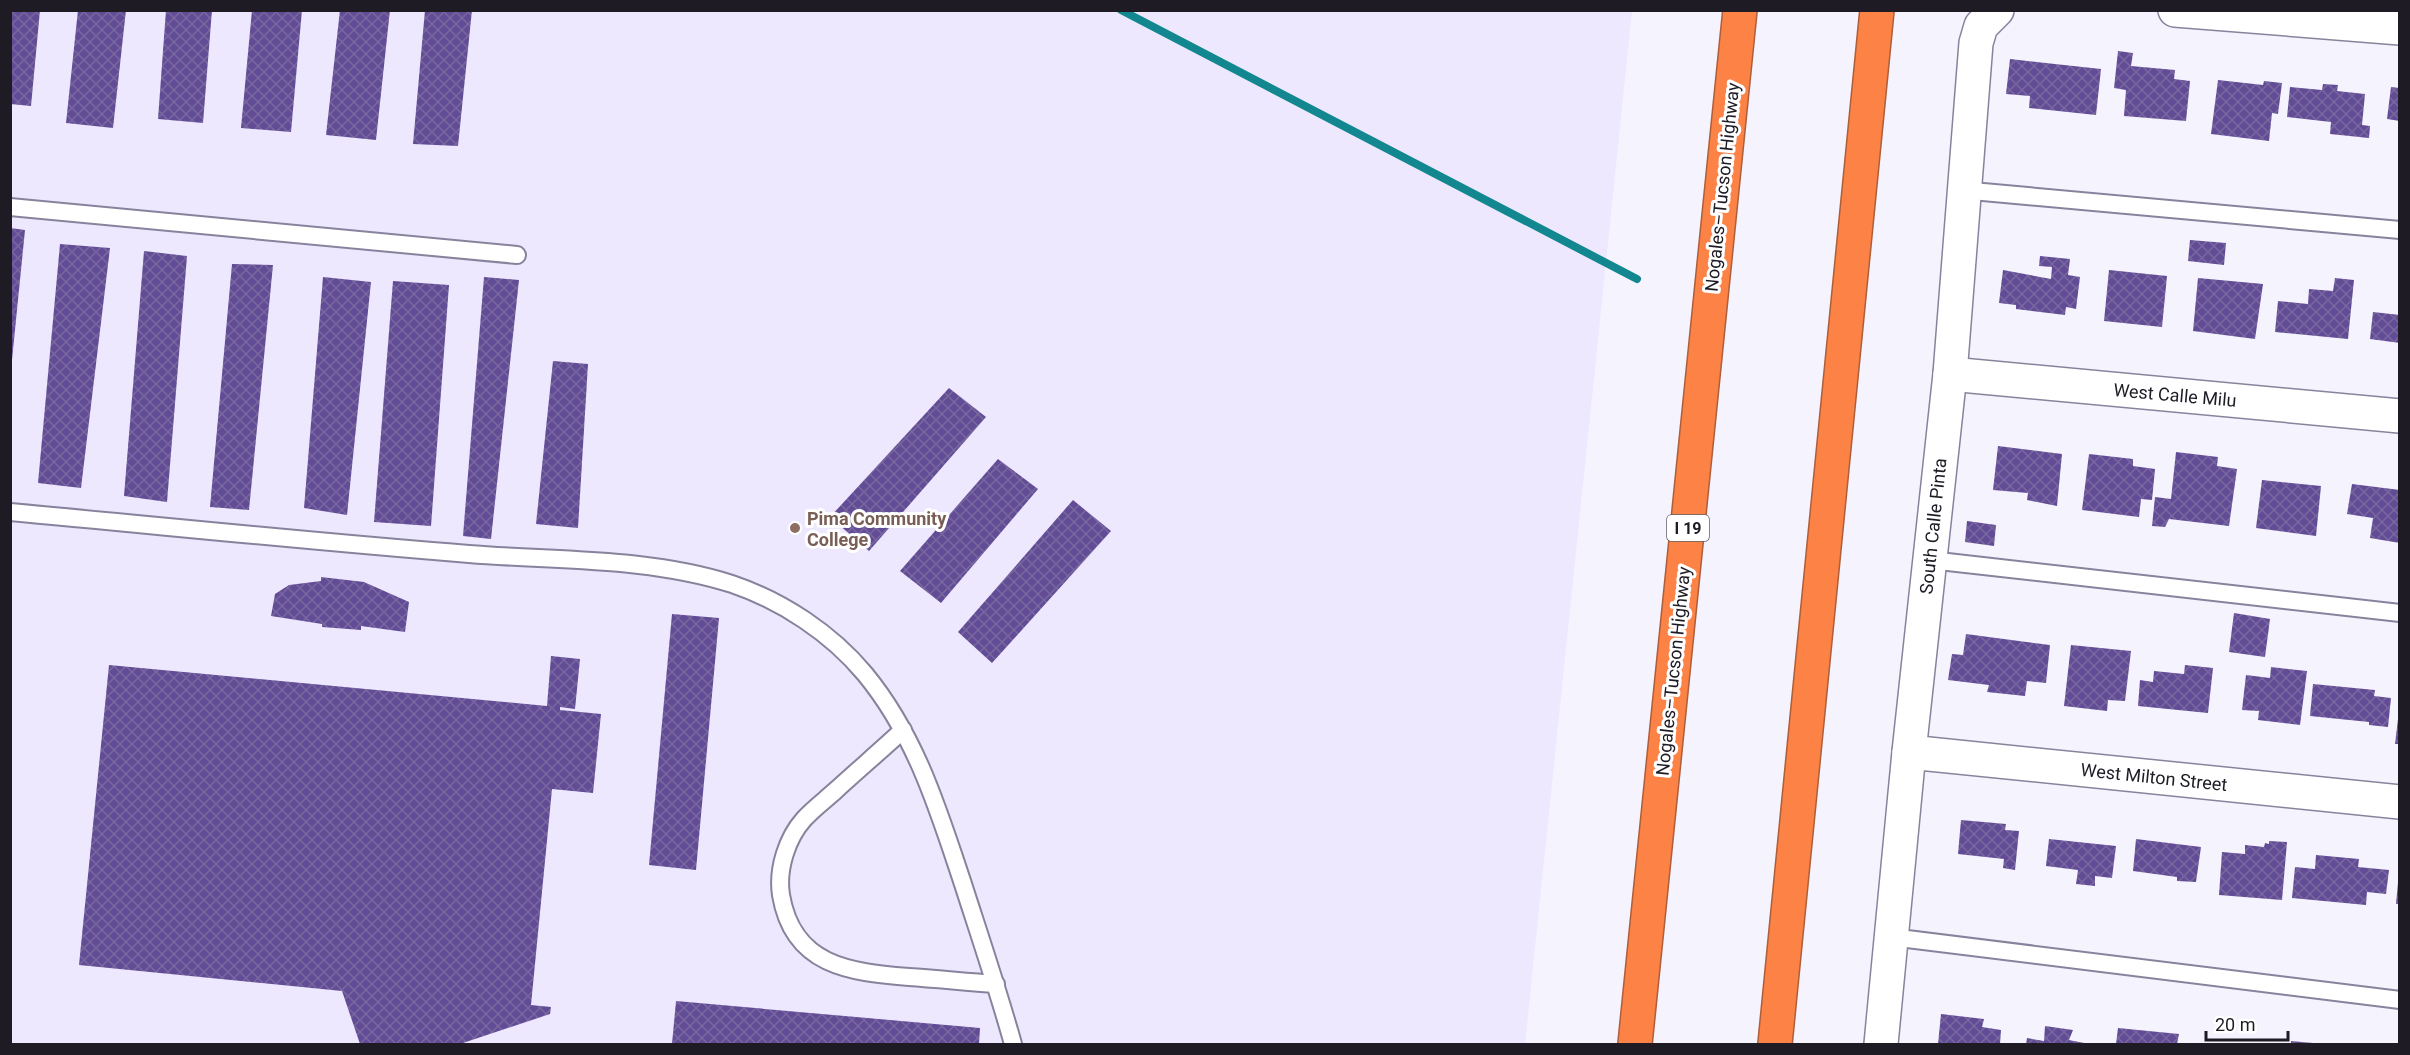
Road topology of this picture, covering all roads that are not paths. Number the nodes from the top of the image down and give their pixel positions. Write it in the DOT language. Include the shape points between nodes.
graph roads {
  1 [pos="1740,10"];
  2 [pos="1877,10"];
  3 [pos="2175,10"];
  4 [pos="1995,11"];
  5 [pos="2400,28"];
  6 [pos="1963,190"];
  7 [pos="10,207"];
  8 [pos="2400,230"];
  9 [pos="517,255"];
  10 [pos="1950,374"];
  11 [pos="2400,416"];
  12 [pos="10,512"];
  13 [pos="1930,560"];
  14 [pos="2400,613"];
  15 [pos="903,730"];
  16 [pos="1909,752"];
  17 [pos="2400,802"];
  18 [pos="1891,938"];
  19 [pos="996,984"];
  20 [pos="2400,1000"];
  21 [pos="1013,1044"];
  22 [pos="1635,1044"];
  23 [pos="1775,1044"];
  24 [pos="1881,1044"];
  1 -- 22 [label="highway, Nogales–Tucson Highway / I 19"];
  2 -- 23 [label="highway"];
  3 -- 5 [label="street"];
  4 -- 6 [label="street, South Calle Pinta" via="1981,26 1976,44"];
  6 -- 8 [label="lane"];
  6 -- 10 [label="street, South Calle Pinta"];
  7 -- 9 [label="lane"];
  10 -- 11 [label="street, West Calle Milu"];
  10 -- 13 [label="street, South Calle Pinta"];
  12 -- 15 [label="lane" via="358,545 630,565 709,578 753,593 823,634 864,673"];
  13 -- 14 [label="lane"];
  13 -- 16 [label="street, South Calle Pinta"];
  15 -- 19 [label="lane" via="932,791"];
  15 -- 19 [label="lane" via="804,819 790,839 782,863 780,888 784,912 794,934 813,953 836,965 862,973"];
  16 -- 17 [label="street, West Milton Street"];
  16 -- 18 [label="street, South Calle Pinta"];
  18 -- 20 [label="lane"];
  18 -- 24 [label="street, South Calle Pinta"];
  19 -- 21 [label="lane"];
}
